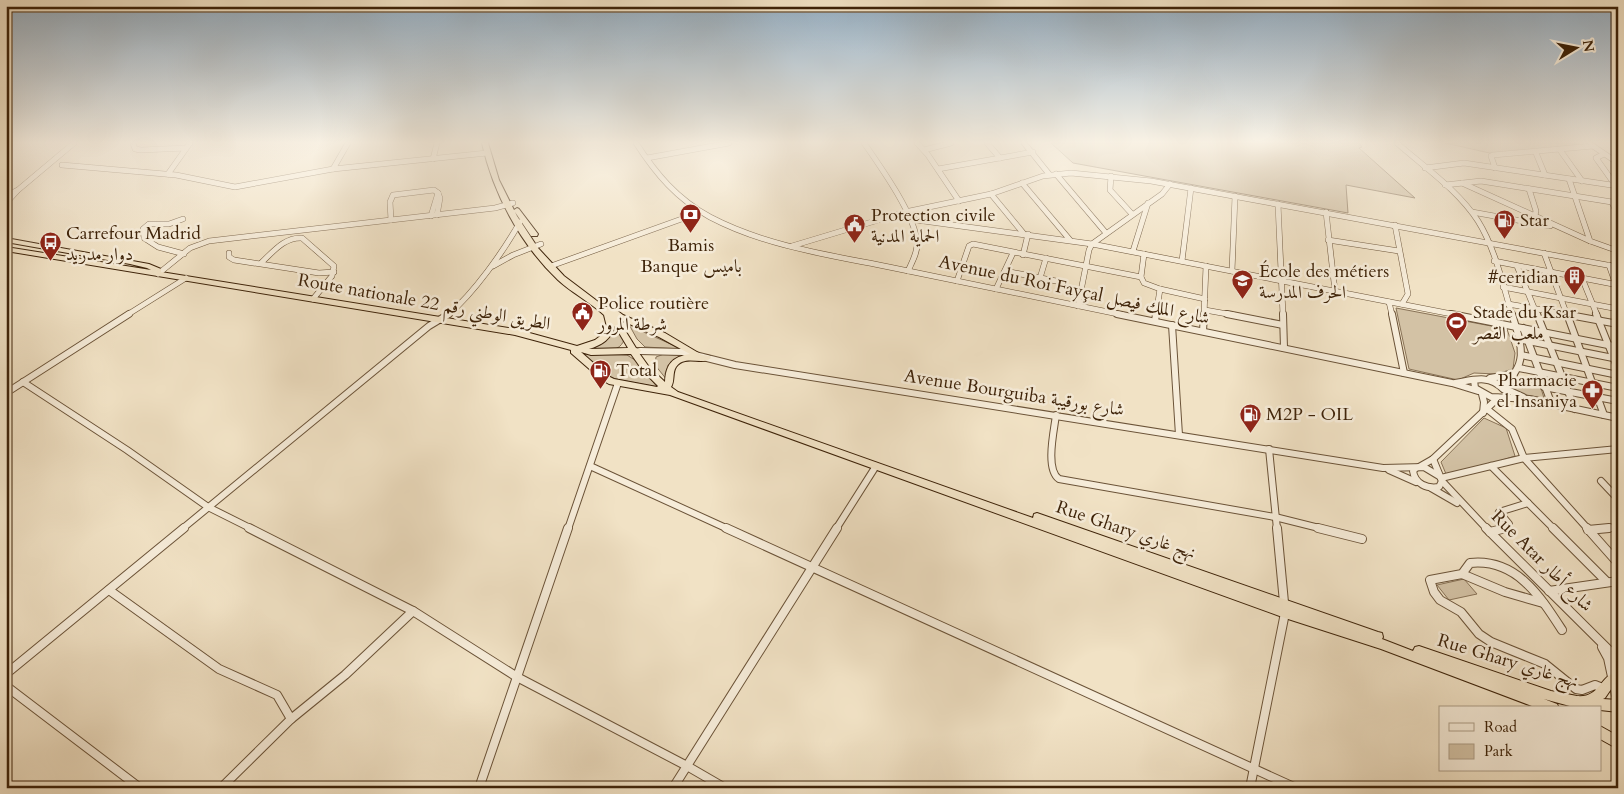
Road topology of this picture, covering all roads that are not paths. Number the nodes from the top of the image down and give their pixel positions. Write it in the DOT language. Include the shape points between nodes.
graph roads {
  1 [pos="30,180"];
  2 [pos="199,180"];
  3 [pos="273,180"];
  4 [pos="496,180"];
  5 [pos="500,180"];
  6 [pos="663,180"];
  7 [pos="886,180"];
  8 [pos="945,180"];
  9 [pos="1031,180"];
  10 [pos="1061,180"];
  11 [pos="1110,180"];
  12 [pos="1141,180"];
  13 [pos="1439,180"];
  14 [pos="1568,180"];
  15 [pos="1575,180"];
  16 [pos="1582,181"];
  17 [pos="1022,183"];
  18 [pos="1462,183"];
  19 [pos="1170,184"];
  20 [pos="1445,185"];
  21 [pos="1617,186"];
  22 [pos="1191,188"];
  23 [pos="1529,188"];
  24 [pos="18,190"];
  25 [pos="991,194"];
  26 [pos="6,196"];
  27 [pos="1235,196"];
  28 [pos="1574,196"];
  29 [pos="959,200"];
  30 [pos="1615,202"];
  31 [pos="6,203"];
  32 [pos="1148,203"];
  33 [pos="510,204"];
  34 [pos="1278,204"];
  35 [pos="701,212"];
  36 [pos="905,212"];
  37 [pos="1326,212"];
  38 [pos="1472,212"];
  39 [pos="1132,214"];
  40 [pos="434,215"];
  41 [pos="1535,216"];
  42 [pos="1618,216"];
  43 [pos="909,219"];
  44 [pos="183,220"];
  45 [pos="391,220"];
  46 [pos="521,222"];
  47 [pos="1532,223"];
  48 [pos="1395,225"];
  49 [pos="1554,226"];
  50 [pos="1106,233"];
  51 [pos="1026,234"];
  52 [pos="6,240"];
  53 [pos="1070,240"];
  54 [pos="1328,240"];
  55 [pos="1590,241"];
  56 [pos="1488,242"];
  57 [pos="1092,244"];
  58 [pos="6,245"];
  59 [pos="538,245"];
  60 [pos="792,246"];
  61 [pos="6,250"];
  62 [pos="1133,251"];
  63 [pos="1399,251"];
  64 [pos="1618,251"];
  65 [pos="229,252"];
  66 [pos="1013,253"];
  67 [pos="1544,253"];
  68 [pos="1144,254"];
  69 [pos="6,255"];
  70 [pos="182,255"];
  71 [pos="1023,255"];
  72 [pos="1046,258"];
  73 [pos="89,261"];
  74 [pos="1494,261"];
  75 [pos="1182,262"];
  76 [pos="261,263"];
  77 [pos="553,265"];
  78 [pos="1087,266"];
  79 [pos="1206,266"];
  80 [pos="1516,266"];
  81 [pos="1609,266"];
  82 [pos="1618,267"];
  83 [pos="488,269"];
  84 [pos="908,271"];
  85 [pos="1004,271"];
  86 [pos="161,272"];
  87 [pos="334,272"];
  88 [pos="1232,272"];
  89 [pos="1550,272"];
  90 [pos="1141,277"];
  91 [pos="184,278"];
  92 [pos="1040,278"];
  93 [pos="1582,278"];
  94 [pos="1281,280"];
  95 [pos="957,281"];
  96 [pos="1061,282"];
  97 [pos="1617,286"];
  98 [pos="1503,287"];
  99 [pos="996,289"];
  100 [pos="1160,289"];
  101 [pos="1334,291"];
  102 [pos="1526,292"];
  103 [pos="314,298"];
  104 [pos="1561,298"];
  105 [pos="1205,299"];
  106 [pos="1389,302"];
  107 [pos="1402,304"];
  108 [pos="1508,304"];
  109 [pos="1593,304"];
  110 [pos="1078,306"];
  111 [pos="1534,308"];
  112 [pos="1618,308"];
  113 [pos="1204,310"];
  114 [pos="606,313"];
  115 [pos="1566,314"];
  116 [pos="620,316"];
  117 [pos="442,319"];
  118 [pos="1155,321"];
  119 [pos="1600,321"];
  120 [pos="1618,324"];
  121 [pos="1172,325"];
  122 [pos="1283,325"];
  123 [pos="1515,327"];
  124 [pos="1523,328"];
  125 [pos="1203,332"];
  126 [pos="1543,332"];
  127 [pos="1518,339"];
  128 [pos="1576,339"];
  129 [pos="1528,340"];
  130 [pos="1548,344"];
  131 [pos="1608,345"];
  132 [pos="567,346"];
  133 [pos="1618,347"];
  134 [pos="1284,348"];
  135 [pos="1580,350"];
  136 [pos="637,351"];
  137 [pos="1522,355"];
  138 [pos="703,356"];
  139 [pos="1534,357"];
  140 [pos="1615,358"];
  141 [pos="1555,362"];
  142 [pos="1587,368"];
  143 [pos="1618,369"];
  144 [pos="1516,371"];
  145 [pos="1538,372"];
  146 [pos="1404,373"];
  147 [pos="1618,374"];
  148 [pos="1561,376"];
  149 [pos="1487,378"];
  150 [pos="1474,380"];
  151 [pos="23,382"];
  152 [pos="1592,382"];
  153 [pos="618,383"];
  154 [pos="1452,383"];
  155 [pos="663,387"];
  156 [pos="1502,387"];
  157 [pos="1544,387"];
  158 [pos="1618,388"];
  159 [pos="1567,391"];
  160 [pos="1480,392"];
  161 [pos="6,393"];
  162 [pos="675,394"];
  163 [pos="1500,397"];
  164 [pos="1597,397"];
  165 [pos="1529,399"];
  166 [pos="1618,401"];
  167 [pos="1552,405"];
  168 [pos="1575,409"];
  169 [pos="1485,411"];
  170 [pos="1056,415"];
  171 [pos="1604,415"];
  172 [pos="1618,418"];
  173 [pos="1179,435"];
  174 [pos="1618,449"];
  175 [pos="1269,450"];
  176 [pos="1524,458"];
  177 [pos="1433,459"];
  178 [pos="590,466"];
  179 [pos="876,466"];
  180 [pos="1491,466"];
  181 [pos="1383,468"];
  182 [pos="1417,468"];
  183 [pos="1440,478"];
  184 [pos="1601,481"];
  185 [pos="1421,484"];
  186 [pos="1431,488"];
  187 [pos="1618,499"];
  188 [pos="1528,503"];
  189 [pos="208,507"];
  190 [pos="1468,510"];
  191 [pos="1275,517"];
  192 [pos="1618,526"];
  193 [pos="1588,530"];
  194 [pos="1490,532"];
  195 [pos="1362,539"];
  196 [pos="1618,563"];
  197 [pos="812,567"];
  198 [pos="1462,574"];
  199 [pos="1618,581"];
  200 [pos="1607,582"];
  201 [pos="109,590"];
  202 [pos="1548,591"];
  203 [pos="1544,603"];
  204 [pos="1285,609"];
  205 [pos="413,611"];
  206 [pos="1562,630"];
  207 [pos="1593,634"];
  208 [pos="1382,641"];
  209 [pos="1618,649"];
  210 [pos="1609,651"];
  211 [pos="1618,659"];
  212 [pos="6,674"];
  213 [pos="517,677"];
  214 [pos="1612,679"];
  215 [pos="6,686"];
  216 [pos="1605,689"];
  217 [pos="1577,702"];
  218 [pos="1618,705"];
  219 [pos="1548,706"];
  220 [pos="292,719"];
  221 [pos="1602,733"];
  222 [pos="1618,743"];
  223 [pos="687,766"];
  224 [pos="1254,769"];
  225 [pos="140,788"];
  226 [pos="221,788"];
  227 [pos="479,788"];
  228 [pos="673,788"];
  229 [pos="725,788"];
  230 [pos="1250,788"];
  231 [pos="1296,788"];
  1 -- 24 [label="street"];
  2 -- 3 [label="street" via="235,187"];
  4 -- 33 [label="highway"];
  5 -- 33 [label="highway"];
  6 -- 35 [label="street, Avenue du Roi Fayçal شارع الملك فيصل"];
  7 -- 36 [label="street"];
  8 -- 29 [label="street"];
  9 -- 17 [label="street"];
  10 -- 50 [label="street"];
  11 -- 39 [label="street" via="1110,190"];
  12 -- 19 [label="street"];
  13 -- 20 [label="street"];
  14 -- 28 [label="street"];
  15 -- 16 [label="street"];
  16 -- 21 [label="street"];
  17 -- 25 [label="street"];
  17 -- 53 [label="street"];
  18 -- 20 [label="street"];
  18 -- 23 [label="street" via="1480,181"];
  18 -- 41 [label="street"];
  19 -- 22 [label="street"];
  19 -- 32 [label="street"];
  20 -- 38 [label="street"];
  22 -- 27 [label="street"];
  22 -- 75 [label="street"];
  23 -- 28 [label="street"];
  23 -- 41 [label="street"];
  24 -- 26 [label="street"];
  24 -- 31 [label="street"];
  25 -- 29 [label="street"];
  25 -- 51 [label="street"];
  27 -- 34 [label="street"];
  27 -- 88 [label="street"];
  28 -- 30 [label="street"];
  28 -- 55 [label="street"];
  29 -- 36 [label="street"];
  30 -- 42 [label="street"];
  32 -- 39 [label="street"];
  32 -- 62 [label="street"];
  33 -- 40 [label="street"];
  33 -- 46 [label="highway"];
  34 -- 37 [label="street"];
  34 -- 94 [label="street"];
  35 -- 60 [label="street, Avenue du Roi Fayçal شارع الملك فيصل" via="744,232"];
  35 -- 77 [label="street"];
  36 -- 43 [label="street"];
  36 -- 60 [label="street"];
  37 -- 48 [label="street"];
  37 -- 54 [label="street"];
  38 -- 47 [label="street"];
  38 -- 56 [label="street"];
  39 -- 50 [label="street"];
  40 -- 45 [label="street"];
  40 -- 45 [label="street" via="437,195 401,198 390,202"];
  41 -- 47 [label="street"];
  41 -- 49 [label="street"];
  43 -- 51 [label="street"];
  43 -- 84 [label="street" via="917,241"];
  44 -- 70 [label="street" via="149,224 144,229 144,238 152,245"];
  45 -- 70 [label="street" via="216,239 195,246"];
  46 -- 59 [label="highway"];
  46 -- 83 [label="street"];
  47 -- 49 [label="street"];
  48 -- 56 [label="street"];
  48 -- 63 [label="street"];
  49 -- 55 [label="street"];
  50 -- 57 [label="street"];
  51 -- 53 [label="street"];
  51 -- 71 [label="street"];
  52 -- 86 [label="highway" via="130,262"];
  53 -- 57 [label="street"];
  54 -- 63 [label="street"];
  54 -- 101 [label="street"];
  55 -- 64 [label="street"];
  56 -- 67 [label="street"];
  56 -- 74 [label="street"];
  57 -- 62 [label="street"];
  57 -- 78 [label="street"];
  58 -- 73 [label="highway"];
  59 -- 77 [label="highway"];
  59 -- 83 [label="street"];
  60 -- 84 [label="street, Avenue du Roi Fayçal شارع الملك فيصل"];
  61 -- 73 [label="highway"];
  62 -- 68 [label="street"];
  63 -- 107 [label="street" via="1408,294"];
  65 -- 76 [label="street" via="229,257 234,260"];
  66 -- 71 [label="street"];
  66 -- 85 [label="street"];
  66 -- 95 [label="street" via="969,245"];
  67 -- 81 [label="street"];
  67 -- 89 [label="street"];
  68 -- 75 [label="street"];
  68 -- 90 [label="street"];
  69 -- 91 [label="highway" via="142,276"];
  70 -- 86 [label="street"];
  71 -- 72 [label="street"];
  72 -- 78 [label="street"];
  72 -- 92 [label="street"];
  73 -- 86 [label="highway, Route nationale 22 الطريق الوطني رقم"];
  74 -- 80 [label="street"];
  74 -- 98 [label="street"];
  75 -- 79 [label="street"];
  76 -- 87 [label="street" via="319,273"];
  76 -- 87 [label="street" via="286,241 297,237 332,262"];
  77 -- 114 [label="highway" via="579,293"];
  77 -- 116 [label="highway"];
  78 -- 90 [label="street"];
  78 -- 110 [label="street"];
  79 -- 88 [label="street"];
  79 -- 105 [label="street"];
  80 -- 89 [label="street"];
  80 -- 102 [label="street"];
  81 -- 82 [label="street"];
  81 -- 97 [label="street"];
  83 -- 117 [label="street" via="459,306"];
  84 -- 95 [label="street, Avenue du Roi Fayçal شارع الملك فيصل"];
  85 -- 92 [label="street"];
  85 -- 99 [label="street"];
  86 -- 91 [label="highway, Route nationale 22 الطريق الوطني رقم"];
  86 -- 103 [label="highway, Route nationale 22 الطريق الوطني رقم"];
  87 -- 103 [label="street"];
  88 -- 94 [label="street"];
  89 -- 93 [label="street"];
  89 -- 104 [label="street"];
  90 -- 100 [label="street" via="1144,283"];
  91 -- 103 [label="highway, Route nationale 22 الطريق الوطني رقم"];
  91 -- 151 [label="street"];
  92 -- 96 [label="street"];
  93 -- 97 [label="street"];
  93 -- 109 [label="street"];
  94 -- 101 [label="street"];
  94 -- 122 [label="street"];
  95 -- 99 [label="street, Avenue du Roi Fayçal شارع الملك فيصل"];
  98 -- 102 [label="street"];
  98 -- 108 [label="street"];
  99 -- 110 [label="street, Avenue du Roi Fayçal شارع الملك فيصل"];
  100 -- 105 [label="street"];
  100 -- 118 [label="street"];
  101 -- 106 [label="street"];
  102 -- 104 [label="street"];
  102 -- 111 [label="street"];
  103 -- 117 [label="highway, Route nationale 22 الطريق الوطني رقم"];
  104 -- 109 [label="street"];
  104 -- 115 [label="street"];
  105 -- 113 [label="street"];
  106 -- 107 [label="street"];
  106 -- 146 [label="street"];
  107 -- 123 [label="street"];
  108 -- 111 [label="street"];
  108 -- 123 [label="street"];
  109 -- 112 [label="street"];
  109 -- 119 [label="street"];
  110 -- 118 [label="street, Avenue du Roi Fayçal شارع الملك فيصل"];
  111 -- 115 [label="street"];
  111 -- 126 [label="street"];
  113 -- 122 [label="street"];
  113 -- 125 [label="street"];
  114 -- 132 [label="highway" via="611,327 605,337 589,346"];
  114 -- 136 [label="highway"];
  115 -- 119 [label="street"];
  115 -- 128 [label="street"];
  116 -- 136 [label="highway"];
  116 -- 138 [label="highway"];
  117 -- 132 [label="highway, Route nationale 22 الطريق الوطني رقم" via="515,332"];
  117 -- 189 [label="street" via="429,326"];
  118 -- 121 [label="street, Avenue du Roi Fayçal شارع الملك فيصل"];
  119 -- 120 [label="street"];
  119 -- 131 [label="street"];
  121 -- 125 [label="street, Avenue du Roi Fayçal شارع الملك فيصل"];
  121 -- 173 [label="street"];
  122 -- 134 [label="street"];
  123 -- 124 [label="street"];
  123 -- 127 [label="street"];
  124 -- 126 [label="street"];
  124 -- 129 [label="street"];
  125 -- 134 [label="street, Avenue du Roi Fayçal شارع الملك فيصل"];
  126 -- 128 [label="street"];
  126 -- 130 [label="street"];
  127 -- 129 [label="street"];
  127 -- 137 [label="street"];
  128 -- 131 [label="street"];
  128 -- 135 [label="street"];
  129 -- 130 [label="street"];
  129 -- 139 [label="street"];
  130 -- 135 [label="street"];
  130 -- 141 [label="street"];
  131 -- 133 [label="street"];
  131 -- 140 [label="street"];
  132 -- 136 [label="highway, Route nationale 22 الطريق الوطني رقم" via="591,352"];
  132 -- 153 [label="highway" via="605,378"];
  134 -- 146 [label="street, Avenue du Roi Fayçal شارع الملك فيصل"];
  135 -- 140 [label="street"];
  135 -- 142 [label="street"];
  136 -- 138 [label="street, Avenue Bourguiba شارع بورقيبة" via="674,351"];
  136 -- 155 [label="highway, Rue Ghary نهج غاري" via="660,376"];
  137 -- 139 [label="street"];
  137 -- 144 [label="street"];
  138 -- 155 [label="highway" via="678,361 670,369"];
  138 -- 170 [label="street, Avenue Bourguiba شارع بورقيبة" via="735,365"];
  139 -- 141 [label="street"];
  139 -- 145 [label="street"];
  140 -- 143 [label="street"];
  141 -- 142 [label="street"];
  141 -- 148 [label="street"];
  142 -- 147 [label="street"];
  142 -- 152 [label="street"];
  144 -- 145 [label="street"];
  144 -- 149 [label="street"];
  144 -- 156 [label="street"];
  145 -- 148 [label="street"];
  145 -- 157 [label="street"];
  146 -- 154 [label="street, Avenue du Roi Fayçal شارع الملك فيصل"];
  148 -- 152 [label="street"];
  148 -- 159 [label="street"];
  149 -- 150 [label="street"];
  149 -- 156 [label="street"];
  150 -- 154 [label="street"];
  150 -- 160 [label="street"];
  151 -- 161 [label="street"];
  151 -- 189 [label="street"];
  152 -- 158 [label="street"];
  152 -- 164 [label="street"];
  153 -- 155 [label="highway"];
  153 -- 178 [label="street"];
  154 -- 160 [label="street"];
  155 -- 162 [label="highway"];
  155 -- 204 [label="highway, Rue Ghary نهج غاري"];
  156 -- 163 [label="street" via="1504,393"];
  156 -- 165 [label="street"];
  157 -- 159 [label="street"];
  157 -- 167 [label="street"];
  159 -- 164 [label="street"];
  159 -- 168 [label="street"];
  160 -- 163 [label="street"];
  160 -- 169 [label="street"];
  162 -- 179 [label="highway, Rue Ghary نهج غاري"];
  163 -- 165 [label="street"];
  163 -- 169 [label="street"];
  164 -- 166 [label="street"];
  164 -- 171 [label="street"];
  165 -- 167 [label="street"];
  167 -- 168 [label="street"];
  168 -- 171 [label="street"];
  169 -- 176 [label="street" via="1501,418 1512,429"];
  169 -- 177 [label="street"];
  170 -- 173 [label="street, Avenue Bourguiba شارع بورقيبة"];
  170 -- 191 [label="street" via="1051,472 1059,479"];
  171 -- 172 [label="street"];
  173 -- 175 [label="street, Avenue Bourguiba شارع بورقيبة"];
  174 -- 176 [label="street"];
  175 -- 181 [label="street, Avenue Bourguiba شارع بورقيبة"];
  175 -- 191 [label="street"];
  176 -- 180 [label="street"];
  176 -- 193 [label="street"];
  177 -- 182 [label="street"];
  177 -- 183 [label="street"];
  178 -- 197 [label="street"];
  178 -- 213 [label="street"];
  179 -- 197 [label="street"];
  179 -- 204 [label="highway, Rue Ghary نهج غاري"];
  180 -- 183 [label="street"];
  180 -- 188 [label="street"];
  181 -- 182 [label="street, Avenue Bourguiba شارع بورقيبة"];
  181 -- 185 [label="street, Avenue Bourguiba شارع بورقيبة"];
  182 -- 183 [label="street" via="1429,469"];
  182 -- 185 [label="street" via="1413,471 1414,477"];
  183 -- 186 [label="street" via="1439,487"];
  183 -- 190 [label="street, Rue Atar شارع أطار"];
  184 -- 187 [label="street"];
  185 -- 186 [label="street, Rue Atar شارع أطار"];
  186 -- 190 [label="street, Rue Atar شارع أطار"];
  188 -- 194 [label="street" via="1498,512 1509,527"];
  188 -- 200 [label="street"];
  189 -- 201 [label="street"];
  189 -- 205 [label="street"];
  190 -- 194 [label="street, Rue Atar شارع أطار"];
  191 -- 195 [label="street"];
  191 -- 204 [label="street"];
  192 -- 193 [label="street"];
  193 -- 196 [label="street"];
  194 -- 202 [label="street, Rue Atar شارع أطار"];
  197 -- 223 [label="street"];
  197 -- 224 [label="street"];
  198 -- 203 [label="street" via="1505,592"];
  198 -- 203 [label="street" via="1470,563 1498,564 1516,575"];
  198 -- 216 [label="street" via="1430,580 1440,600 1461,612 1479,634 1545,664 1576,689 1595,685"];
  199 -- 200 [label="street"];
  200 -- 202 [label="street"];
  201 -- 212 [label="street"];
  201 -- 220 [label="street" via="218,670 277,695"];
  202 -- 207 [label="street, Rue Atar شارع أطار"];
  203 -- 206 [label="street"];
  204 -- 208 [label="highway, Rue Ghary نهج غاري"];
  204 -- 224 [label="street"];
  205 -- 213 [label="street"];
  205 -- 220 [label="street"];
  207 -- 210 [label="street, Rue Atar شارع أطار"];
  207 -- 214 [label="street, Rue Atar شارع أطار" via="1608,658"];
  208 -- 217 [label="highway, Rue Ghary نهج غاري"];
  208 -- 219 [label="highway, Rue Ghary نهج غاري"];
  209 -- 210 [label="street"];
  210 -- 211 [label="street, Rue Atar شارع أطار"];
  213 -- 223 [label="street"];
  213 -- 227 [label="street"];
  214 -- 216 [label="highway"];
  214 -- 218 [label="street, Rue Atar شارع أطار"];
  215 -- 225 [label="street"];
  216 -- 217 [label="highway" via="1594,699"];
  217 -- 218 [label="highway, Rue Ghary نهج غاري"];
  220 -- 226 [label="street"];
  221 -- 222 [label="highway"];
  223 -- 228 [label="street"];
  223 -- 229 [label="street"];
  224 -- 230 [label="street"];
  224 -- 231 [label="street"];
}
